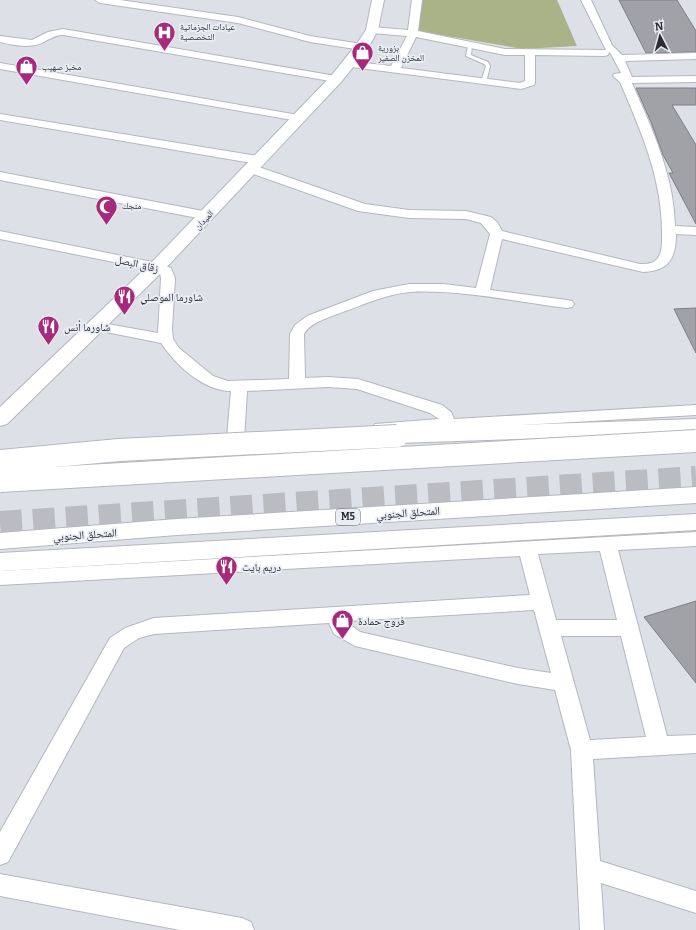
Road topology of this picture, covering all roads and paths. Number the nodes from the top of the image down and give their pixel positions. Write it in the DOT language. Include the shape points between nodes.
graph roads {
  1 [pos="100,0"];
  2 [pos="378,0"];
  3 [pos="417,0"];
  4 [pos="586,0"];
  5 [pos="372,30"];
  6 [pos="413,33"];
  7 [pos="0,39"];
  8 [pos="470,46"];
  9 [pos="362,47"];
  10 [pos="606,50"];
  11 [pos="530,53"];
  12 [pos="696,56"];
  13 [pos="618,58"];
  14 [pos="348,64"];
  15 [pos="0,66"];
  16 [pos="395,70"];
  17 [pos="336,79"];
  18 [pos="696,79"];
  19 [pos="625,80"];
  20 [pos="484,82"];
  21 [pos="0,117"];
  22 [pos="298,118"];
  23 [pos="255,165"];
  24 [pos="0,176"];
  25 [pos="208,216"];
  26 [pos="669,230"];
  27 [pos="696,231"];
  28 [pos="497,234"];
  29 [pos="0,235"];
  30 [pos="157,267"];
  31 [pos="482,293"];
  32 [pos="567,304"];
  33 [pos="96,326"];
  34 [pos="166,339"];
  35 [pos="297,384"];
  36 [pos="239,386"];
  37 [pos="696,410"];
  38 [pos="0,419"];
  39 [pos="449,424"];
  40 [pos="696,426"];
  41 [pos="236,437"];
  42 [pos="696,441"];
  43 [pos="0,452"];
  44 [pos="0,461"];
  45 [pos="233,472"];
  46 [pos="0,481"];
  47 [pos="696,495"];
  48 [pos="696,522"];
  49 [pos="696,539"];
  50 [pos="0,541"];
  51 [pos="608,544"];
  52 [pos="527,549"];
  53 [pos="0,562"];
  54 [pos="0,578"];
  55 [pos="541,602"];
  56 [pos="336,615"];
  57 [pos="548,628"];
  58 [pos="629,628"];
  59 [pos="564,683"];
  60 [pos="696,744"];
  61 [pos="659,745"];
  62 [pos="582,750"];
  63 [pos="0,854"];
  64 [pos="589,868"];
  65 [pos="0,885"];
  66 [pos="696,902"];
  67 [pos="242,930"];
  68 [pos="592,930"];
  1 -- 9 [label="street" via="238,20 310,39"];
  2 -- 5 [label="main road, الميدان"];
  3 -- 6 [label="street"];
  4 -- 10 [label="street"];
  5 -- 6 [label="street"];
  5 -- 9 [label="main road, الميدان"];
  6 -- 8 [label="street"];
  6 -- 16 [label="street"];
  7 -- 17 [label="street" via="31,43 52,32 63,32"];
  8 -- 11 [label="street"];
  8 -- 20 [label="lane" via="468,56 488,66"];
  9 -- 14 [label="main road, الميدان"];
  10 -- 11 [label="street"];
  10 -- 13 [label="street" via="614,50"];
  10 -- 19 [label="street" via="615,74"];
  11 -- 20 [label="street" via="530,83 515,86"];
  12 -- 13 [label="street"];
  13 -- 19 [label="street" via="627,75"];
  14 -- 16 [label="street"];
  14 -- 17 [label="main road, الميدان"];
  15 -- 22 [label="street"];
  16 -- 20 [label="street"];
  17 -- 22 [label="main road, الميدان"];
  18 -- 19 [label="street"];
  19 -- 26 [label="street" via="657,157 668,204"];
  21 -- 23 [label="street"];
  22 -- 23 [label="main road, الميدان"];
  23 -- 25 [label="main road, الميدان"];
  23 -- 28 [label="street" via="363,208 409,214 477,217 492,225"];
  24 -- 25 [label="street"];
  25 -- 30 [label="main road, الميدان"];
  26 -- 27 [label="street"];
  26 -- 28 [label="street" via="668,252 663,262 650,268 640,268"];
  28 -- 31 [label="street"];
  29 -- 30 [label="street, زقاق البصل"];
  30 -- 33 [label="main road, الميدان"];
  30 -- 34 [label="street, زقاق البصل" via="166,272 168,278"];
  31 -- 32 [label="street"];
  31 -- 35 [label="street" via="427,287 393,290 312,320 300,328 297,334"];
  33 -- 34 [label="street"];
  33 -- 38 [label="main road, الميدان"];
  34 -- 36 [label="street" via="174,351 207,379 226,386"];
  35 -- 36 [label="street"];
  35 -- 39 [label="street" via="358,384 436,409 445,416"];
  36 -- 41 [label="street"];
  37 -- 39 [label="street"];
  39 -- 41 [label="street"];
  40 -- 44 [label="main road, bridge" via="397,436 119,450"];
  41 -- 43 [label="street"];
  41 -- 45 [label="street"];
  42 -- 46 [label="main road, bridge"];
  47 -- 50 [label="main road, المتحلق الجنوبي / M5" via="177,527"];
  48 -- 53 [label="main road"];
  49 -- 51 [label="street"];
  51 -- 52 [label="street"];
  51 -- 58 [label="street"];
  52 -- 54 [label="street"];
  52 -- 55 [label="street"];
  55 -- 56 [label="street"];
  55 -- 57 [label="street"];
  56 -- 59 [label="street" via="341,629 355,638 518,676"];
  56 -- 63 [label="street" via="154,626 132,633 117,644"];
  57 -- 58 [label="street"];
  57 -- 59 [label="street"];
  58 -- 61 [label="street"];
  59 -- 62 [label="street"];
  60 -- 61 [label="street"];
  61 -- 62 [label="street"];
  62 -- 64 [label="street"];
  64 -- 66 [label="street"];
  64 -- 68 [label="street"];
  65 -- 67 [label="street"];
}
